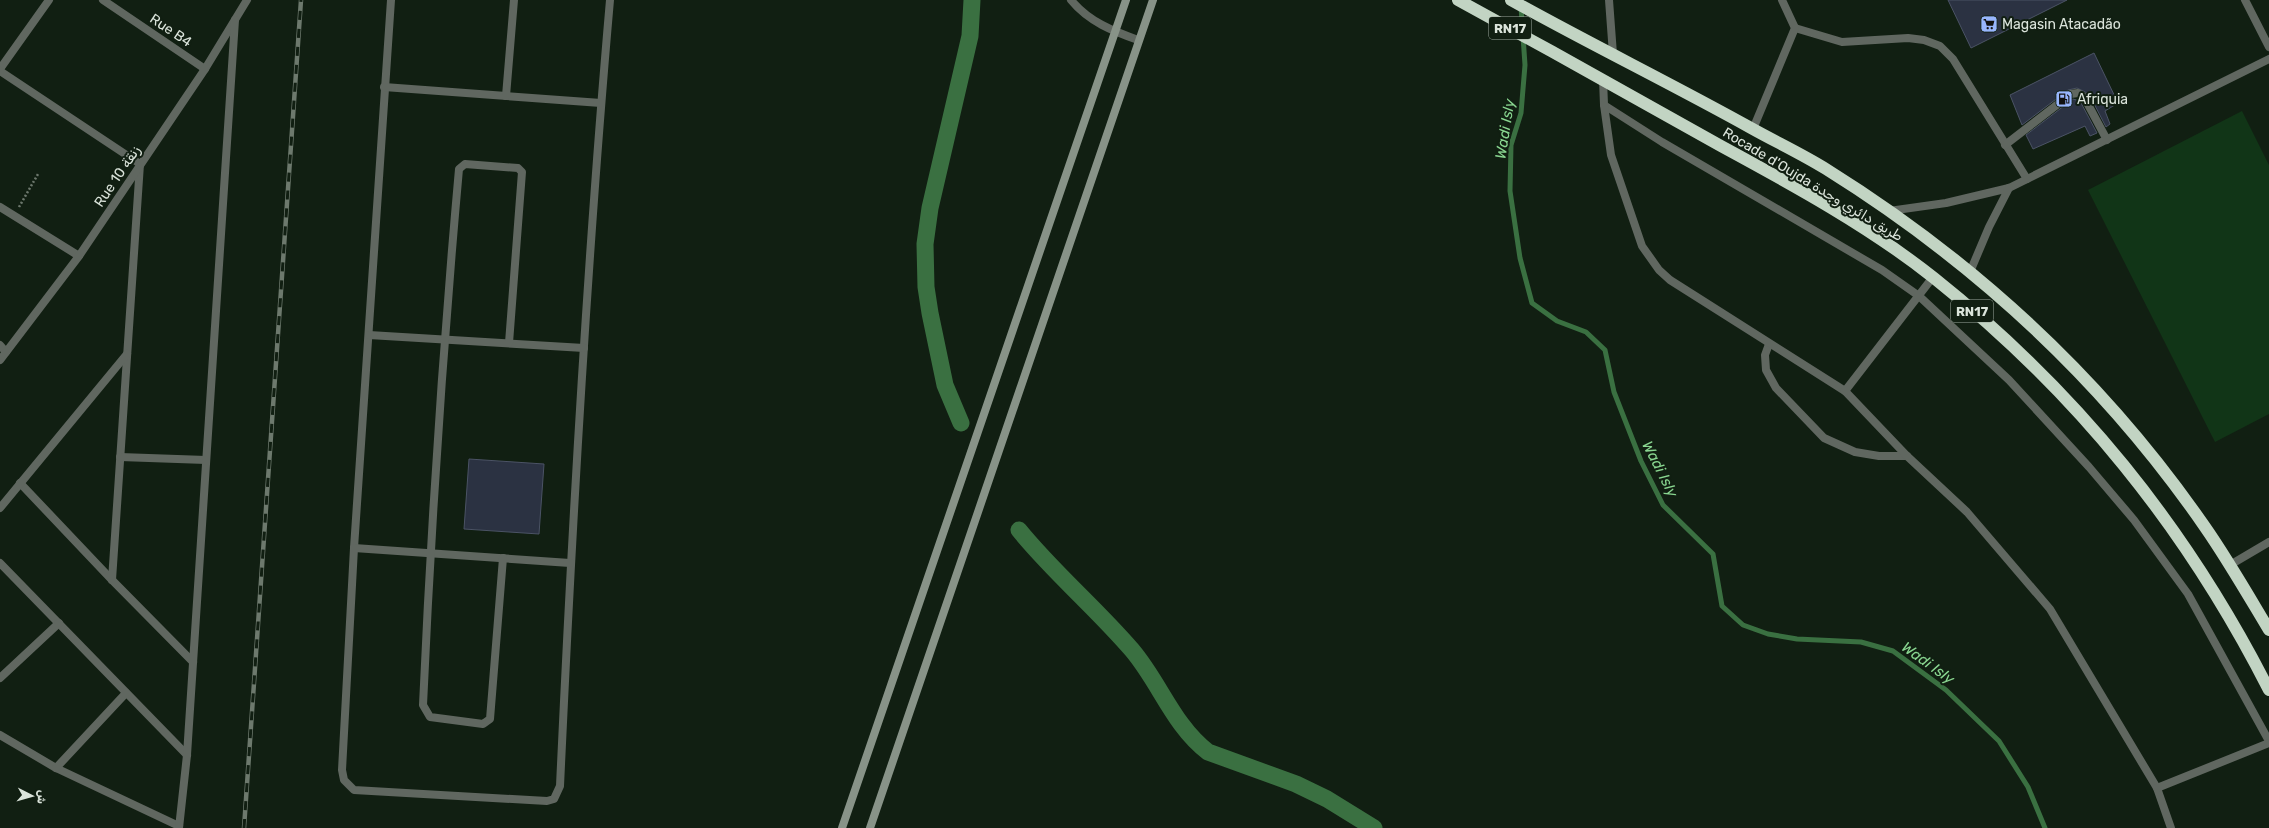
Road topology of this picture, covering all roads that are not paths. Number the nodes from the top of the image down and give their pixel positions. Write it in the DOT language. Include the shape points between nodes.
graph roads {
  1 [pos="49,0"];
  2 [pos="103,0"];
  3 [pos="247,0"];
  4 [pos="391,0"];
  5 [pos="514,0"];
  6 [pos="610,0"];
  7 [pos="1071,0"];
  8 [pos="1126,0"];
  9 [pos="1153,0"];
  10 [pos="1458,0"];
  11 [pos="1511,0"];
  12 [pos="1782,0"];
  13 [pos="2245,0"];
  14 [pos="1609,2"];
  15 [pos="235,20"];
  16 [pos="1795,28"];
  17 [pos="1114,32"];
  18 [pos="1138,40"];
  19 [pos="2269,47"];
  20 [pos="1613,54"];
  21 [pos="2269,59"];
  22 [pos="205,68"];
  23 [pos="0,70"];
  24 [pos="1603,79"];
  25 [pos="384,87"];
  26 [pos="506,96"];
  27 [pos="600,103"];
  28 [pos="1604,105"];
  29 [pos="1753,129"];
  30 [pos="2106,140"];
  31 [pos="2005,144"];
  32 [pos="140,164"];
  33 [pos="2026,179"];
  34 [pos="2009,188"];
  35 [pos="0,207"];
  36 [pos="1888,211"];
  37 [pos="79,256"];
  38 [pos="1970,272"];
  39 [pos="1933,277"];
  40 [pos="1919,296"];
  41 [pos="369,335"];
  42 [pos="443,340"];
  43 [pos="509,343"];
  44 [pos="1769,344"];
  45 [pos="0,345"];
  46 [pos="584,348"];
  47 [pos="6,352"];
  48 [pos="127,354"];
  49 [pos="0,360"];
  50 [pos="1845,391"];
  51 [pos="1907,456"];
  52 [pos="120,457"];
  53 [pos="206,460"];
  54 [pos="20,483"];
  55 [pos="0,508"];
  56 [pos="2269,542"];
  57 [pos="354,548"];
  58 [pos="430,553"];
  59 [pos="503,558"];
  60 [pos="0,563"];
  61 [pos="570,563"];
  62 [pos="2230,565"];
  63 [pos="112,580"];
  64 [pos="59,623"];
  65 [pos="2269,629"];
  66 [pos="193,662"];
  67 [pos="0,678"];
  68 [pos="2269,690"];
  69 [pos="126,693"];
  70 [pos="0,735"];
  71 [pos="2269,742"];
  72 [pos="187,755"];
  73 [pos="56,768"];
  74 [pos="2157,788"];
  75 [pos="179,827"];
  76 [pos="842,828"];
  77 [pos="870,828"];
  78 [pos="2172,828"];
  1 -- 23 [label="street"];
  2 -- 22 [label="street, Rue B4"];
  3 -- 15 [label="street, Rue 10 زنقة"];
  4 -- 25 [label="street"];
  5 -- 26 [label="street"];
  6 -- 27 [label="street"];
  7 -- 17 [label="street" via="1088,16"];
  8 -- 17 [label="main road"];
  9 -- 18 [label="main road"];
  10 -- 24 [label="highway, Rocade d'Oujda طريق دائري وجدة / RN17"];
  11 -- 20 [label="highway, Rocade d'Oujda طريق دائري وجدة / RN17"];
  12 -- 16 [label="street"];
  13 -- 19 [label="street"];
  14 -- 20 [label="street"];
  15 -- 22 [label="street, Rue 10 زنقة"];
  15 -- 53 [label="street"];
  16 -- 29 [label="street"];
  16 -- 31 [label="street" via="1842,42 1908,38 1940,46 1953,59"];
  17 -- 18 [label="street"];
  17 -- 76 [label="main road"];
  18 -- 77 [label="main road"];
  20 -- 29 [label="highway, Rocade d'Oujda طريق دائري وجدة / RN17"];
  21 -- 30 [label="street"];
  22 -- 32 [label="street, Rue 10 زنقة"];
  23 -- 32 [label="street"];
  24 -- 28 [label="street"];
  24 -- 39 [label="highway, Rocade d'Oujda طريق دائري وجدة / RN17" via="1832,209"];
  25 -- 26 [label="street"];
  25 -- 41 [label="street"];
  26 -- 27 [label="street"];
  27 -- 46 [label="street"];
  28 -- 40 [label="street" via="1662,142 1882,270"];
  28 -- 44 [label="street" via="1611,156 1642,246 1659,270 1670,280"];
  29 -- 36 [label="highway, Rocade d'Oujda طريق دائري وجدة / RN17" via="1825,168"];
  30 -- 31 [label="street" via="2084,97 2078,93 2071,94"];
  30 -- 33 [label="street"];
  31 -- 33 [label="street"];
  32 -- 37 [label="street, Rue 10 زنقة"];
  32 -- 48 [label="street"];
  33 -- 34 [label="street"];
  34 -- 36 [label="street" via="1946,203"];
  34 -- 38 [label="street" via="1989,226"];
  35 -- 37 [label="street"];
  36 -- 38 [label="highway, Rocade d'Oujda طريق دائري وجدة / RN17"];
  37 -- 47 [label="street, Rue 10 زنقة"];
  38 -- 62 [label="highway, Rocade d'Oujda طريق دائري وجدة / RN17" via="2032,325 2098,392 2163,468"];
  39 -- 40 [label="street"];
  39 -- 68 [label="highway, Rocade d'Oujda طريق دائري وجدة / RN17" via="2024,357 2117,455 2158,507 2195,561 2252,656"];
  40 -- 50 [label="street"];
  40 -- 71 [label="street" via="2009,380 2134,520 2188,594"];
  41 -- 42 [label="street"];
  41 -- 57 [label="street"];
  42 -- 43 [label="street"];
  42 -- 43 [label="street" via="459,169 465,164 518,168 522,172"];
  42 -- 58 [label="street"];
  43 -- 46 [label="street"];
  44 -- 50 [label="street"];
  44 -- 51 [label="street" via="1765,355 1766,370 1776,388 1824,438 1855,452 1879,456"];
  45 -- 47 [label="street"];
  46 -- 61 [label="street"];
  47 -- 49 [label="street, Rue 10 زنقة"];
  48 -- 52 [label="street"];
  48 -- 54 [label="street"];
  50 -- 51 [label="street"];
  51 -- 74 [label="street" via="1967,512 2050,609"];
  52 -- 53 [label="street"];
  52 -- 63 [label="street"];
  53 -- 66 [label="street"];
  54 -- 55 [label="street"];
  54 -- 63 [label="street"];
  56 -- 62 [label="street"];
  57 -- 58 [label="street"];
  57 -- 61 [label="street" via="342,770 347,785 354,790 548,801 554,798 560,786"];
  58 -- 59 [label="street"];
  58 -- 59 [label="street" via="424,711 430,717 483,724 490,719 492,713"];
  59 -- 61 [label="street"];
  60 -- 64 [label="street"];
  62 -- 65 [label="highway, Rocade d'Oujda طريق دائري وجدة / RN17"];
  63 -- 66 [label="street"];
  64 -- 67 [label="street"];
  64 -- 69 [label="street"];
  66 -- 72 [label="street"];
  69 -- 72 [label="street"];
  69 -- 73 [label="street"];
  70 -- 73 [label="street"];
  71 -- 74 [label="street"];
  72 -- 75 [label="street"];
  73 -- 75 [label="street"];
  74 -- 78 [label="street"];
}
